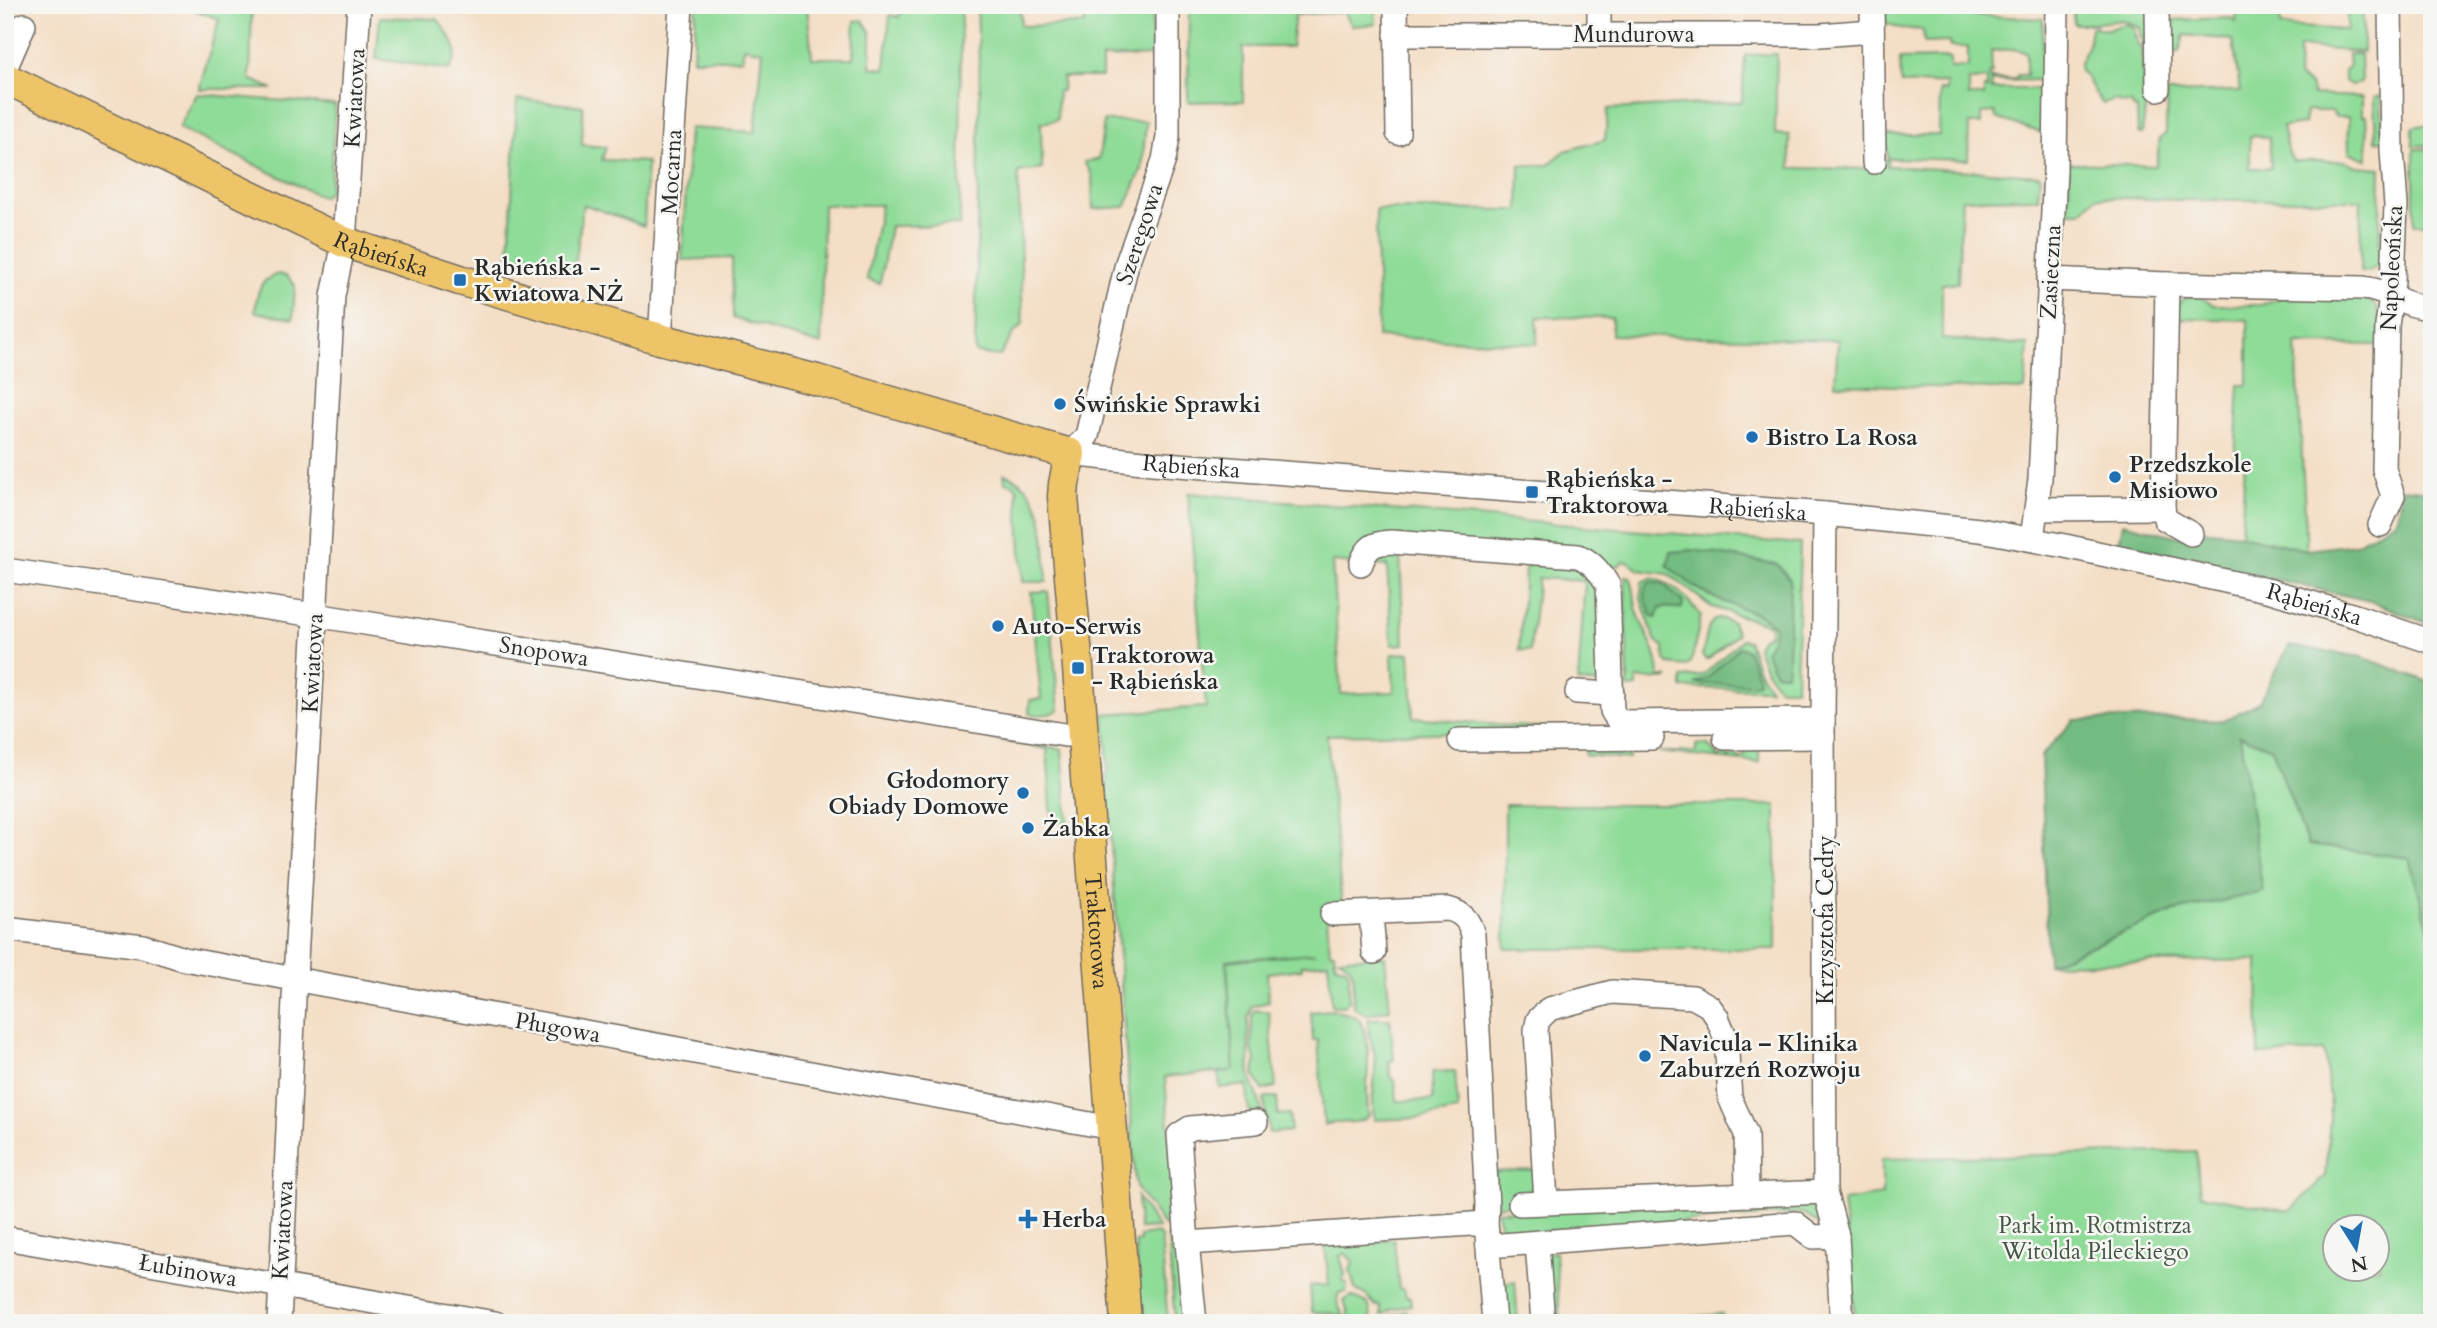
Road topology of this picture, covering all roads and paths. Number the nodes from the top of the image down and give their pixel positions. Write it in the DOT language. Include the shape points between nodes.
graph roads {
  1 [pos="359,5"];
  2 [pos="681,5"];
  3 [pos="1168,5"];
  4 [pos="1395,5"];
  5 [pos="1599,5"];
  6 [pos="1872,5"];
  7 [pos="2057,5"];
  8 [pos="2158,5"];
  9 [pos="2390,5"];
  10 [pos="24,25"];
  11 [pos="1872,30"];
  12 [pos="1599,34"];
  13 [pos="1396,35"];
  14 [pos="5,69"];
  15 [pos="5,78"];
  16 [pos="2158,89"];
  17 [pos="1398,133"];
  18 [pos="1874,162"];
  19 [pos="344,243"];
  20 [pos="2049,279"];
  21 [pos="2167,284"];
  22 [pos="2390,297"];
  23 [pos="2432,308"];
  24 [pos="660,339"];
  25 [pos="1070,454"];
  26 [pos="2163,508"];
  27 [pos="2038,509"];
  28 [pos="1825,514"];
  29 [pos="2380,525"];
  30 [pos="2191,534"];
  31 [pos="2032,539"];
  32 [pos="1361,564"];
  33 [pos="5,570"];
  34 [pos="315,615"];
  35 [pos="2432,642"];
  36 [pos="1577,692"];
  37 [pos="1612,694"];
  38 [pos="1823,729"];
  39 [pos="1083,735"];
  40 [pos="1460,740"];
  41 [pos="1371,913"];
  42 [pos="1332,914"];
  43 [pos="5,929"];
  44 [pos="1374,952"];
  45 [pos="295,978"];
  46 [pos="1256,1122"];
  47 [pos="1112,1128"];
  48 [pos="1825,1192"];
  49 [pos="1747,1195"];
  50 [pos="1546,1202"];
  51 [pos="1520,1204"];
  52 [pos="1486,1223"];
  53 [pos="1837,1236"];
  54 [pos="5,1238"];
  55 [pos="1537,1242"];
  56 [pos="1187,1243"];
  57 [pos="1488,1246"];
  58 [pos="279,1285"];
  59 [pos="279,1323"];
  60 [pos="495,1323"];
  61 [pos="1126,1323"];
  62 [pos="1195,1323"];
  63 [pos="1494,1323"];
  64 [pos="1543,1323"];
  65 [pos="1842,1323"];
  1 -- 19 [label="street, Kwiatowa"];
  2 -- 24 [label="street, Mocarna"];
  3 -- 25 [label="street, Szeregowa" via="1170,113 1164,160 1127,263 1087,436"];
  4 -- 13 [label="street"];
  5 -- 12 [label="street"];
  6 -- 11 [label="street"];
  7 -- 20 [label="street, Zasieczna"];
  8 -- 16 [label="street"];
  9 -- 22 [label="street, Napoleońska" via="2396,205"];
  10 -- 14 [label="street"];
  11 -- 12 [label="street, Mundurowa" via="1819,35"];
  11 -- 18 [label="street"];
  12 -- 13 [label="street, Mundurowa"];
  13 -- 17 [label="street"];
  15 -- 19 [label="main road, Rąbieńska"];
  19 -- 24 [label="main road, Rąbieńska"];
  19 -- 34 [label="street, Kwiatowa" via="332,296"];
  20 -- 21 [label="street"];
  20 -- 27 [label="street, Zasieczna"];
  21 -- 22 [label="street" via="2363,288"];
  21 -- 26 [label="street"];
  22 -- 23 [label="street"];
  22 -- 29 [label="street, Napoleońska" via="2384,469 2393,496"];
  24 -- 25 [label="main road, Rąbieńska"];
  25 -- 28 [label="street, Rąbieńska"];
  25 -- 39 [label="main road, Traktorowa" via="1063,497"];
  26 -- 27 [label="street"];
  26 -- 30 [label="street" via="2165,519"];
  27 -- 31 [label="street, Zasieczna"];
  28 -- 31 [label="street, Rąbieńska"];
  28 -- 38 [label="street, Krzysztofa Cedry"];
  31 -- 35 [label="street, Rąbieńska" via="2271,591"];
  32 -- 37 [label="street" via="1368,547 1391,542 1586,559 1601,573 1610,593"];
  33 -- 34 [label="street, Snopowa"];
  34 -- 39 [label="street, Snopowa"];
  34 -- 45 [label="street, Kwiatowa"];
  36 -- 37 [label="street"];
  37 -- 38 [label="street" via="1614,717 1625,723"];
  38 -- 40 [label="street"];
  38 -- 48 [label="street, Krzysztofa Cedry"];
  39 -- 47 [label="main road, Traktorowa"];
  41 -- 42 [label="street"];
  41 -- 44 [label="street"];
  41 -- 52 [label="street" via="1447,909 1465,916 1471,929"];
  43 -- 45 [label="street, Pługowa" via="143,946 184,959"];
  45 -- 47 [label="street, Pługowa"];
  45 -- 58 [label="street, Kwiatowa"];
  46 -- 56 [label="street" via="1190,1128 1179,1135"];
  47 -- 61 [label="main road, Traktorowa"];
  48 -- 49 [label="street"];
  48 -- 53 [label="street, Krzysztofa Cedry"];
  49 -- 50 [label="street"];
  49 -- 50 [label="street" via="1746,1134 1730,1098 1726,1039 1717,1017 1693,997 1612,992 1549,1009 1538,1020"];
  50 -- 51 [label="street"];
  52 -- 56 [label="street"];
  52 -- 57 [label="street"];
  53 -- 55 [label="street" via="1812,1237 1795,1223"];
  53 -- 65 [label="street, Krzysztofa Cedry"];
  54 -- 58 [label="street, Łubinowa"];
  55 -- 57 [label="street"];
  55 -- 64 [label="street"];
  56 -- 62 [label="street"];
  57 -- 63 [label="street"];
  58 -- 59 [label="street, Kwiatowa"];
  58 -- 60 [label="street, Łubinowa"];
}
